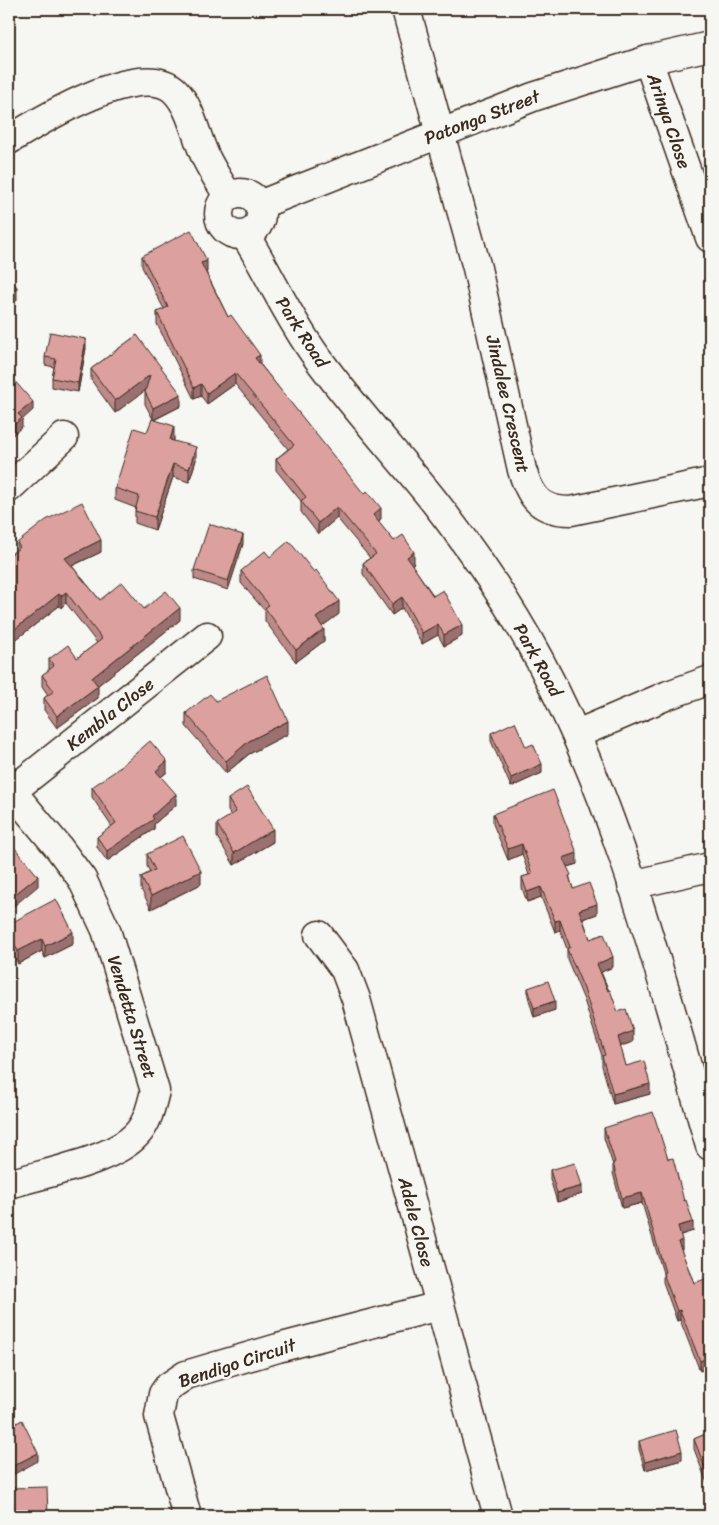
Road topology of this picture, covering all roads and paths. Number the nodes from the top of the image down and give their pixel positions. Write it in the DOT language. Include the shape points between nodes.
graph roads {
  1 [pos="406,9"];
  2 [pos="710,46"];
  3 [pos="648,60"];
  4 [pos="442,132"];
  5 [pos="9,140"];
  6 [pos="228,196"];
  7 [pos="259,205"];
  8 [pos="245,235"];
  9 [pos="710,238"];
  10 [pos="64,436"];
  11 [pos="710,482"];
  12 [pos="9,488"];
  13 [pos="207,636"];
  14 [pos="710,680"];
  15 [pos="577,734"];
  16 [pos="10,790"];
  17 [pos="710,867"];
  18 [pos="632,885"];
  19 [pos="319,935"];
  20 [pos="710,1146"];
  21 [pos="9,1184"];
  22 [pos="439,1306"];
  23 [pos="187,1516"];
  24 [pos="498,1516"];
  1 -- 4 [label="street, Jindalee Crescent"];
  2 -- 3 [label="street, Patonga Street"];
  3 -- 4 [label="street, Patonga Street" via="533,97"];
  3 -- 9 [label="street, Arinya Close"];
  4 -- 7 [label="street, Patonga Street"];
  4 -- 11 [label="street, Jindalee Crescent" via="477,268 522,470 532,494 548,508 571,511"];
  5 -- 6 [label="street" via="86,97 148,81 162,82 175,90 184,102 207,160"];
  6 -- 7 [label="street" via="246,194"];
  6 -- 8 [label="street" via="219,210 222,226 228,232"];
  7 -- 8 [label="street" via="259,223"];
  8 -- 15 [label="street, Park Road" via="294,324 316,356 435,503 484,570 539,660"];
  10 -- 12 [label="street"];
  13 -- 16 [label="street, Kembla Close"];
  14 -- 15 [label="street"];
  15 -- 18 [label="street, Park Road"];
  16 -- 21 [label="street, Vendetta Street" via="82,879 106,930 155,1091 148,1118 138,1134 123,1147 95,1159"];
  17 -- 18 [label="street"];
  18 -- 20 [label="street, Park Road"];
  19 -- 22 [label="street, Adele Close" via="345,970 356,999"];
  22 -- 23 [label="street, Bendigo Circuit" via="176,1380 168,1387 159,1405 159,1416"];
  22 -- 24 [label="street, Adele Close"];
}
